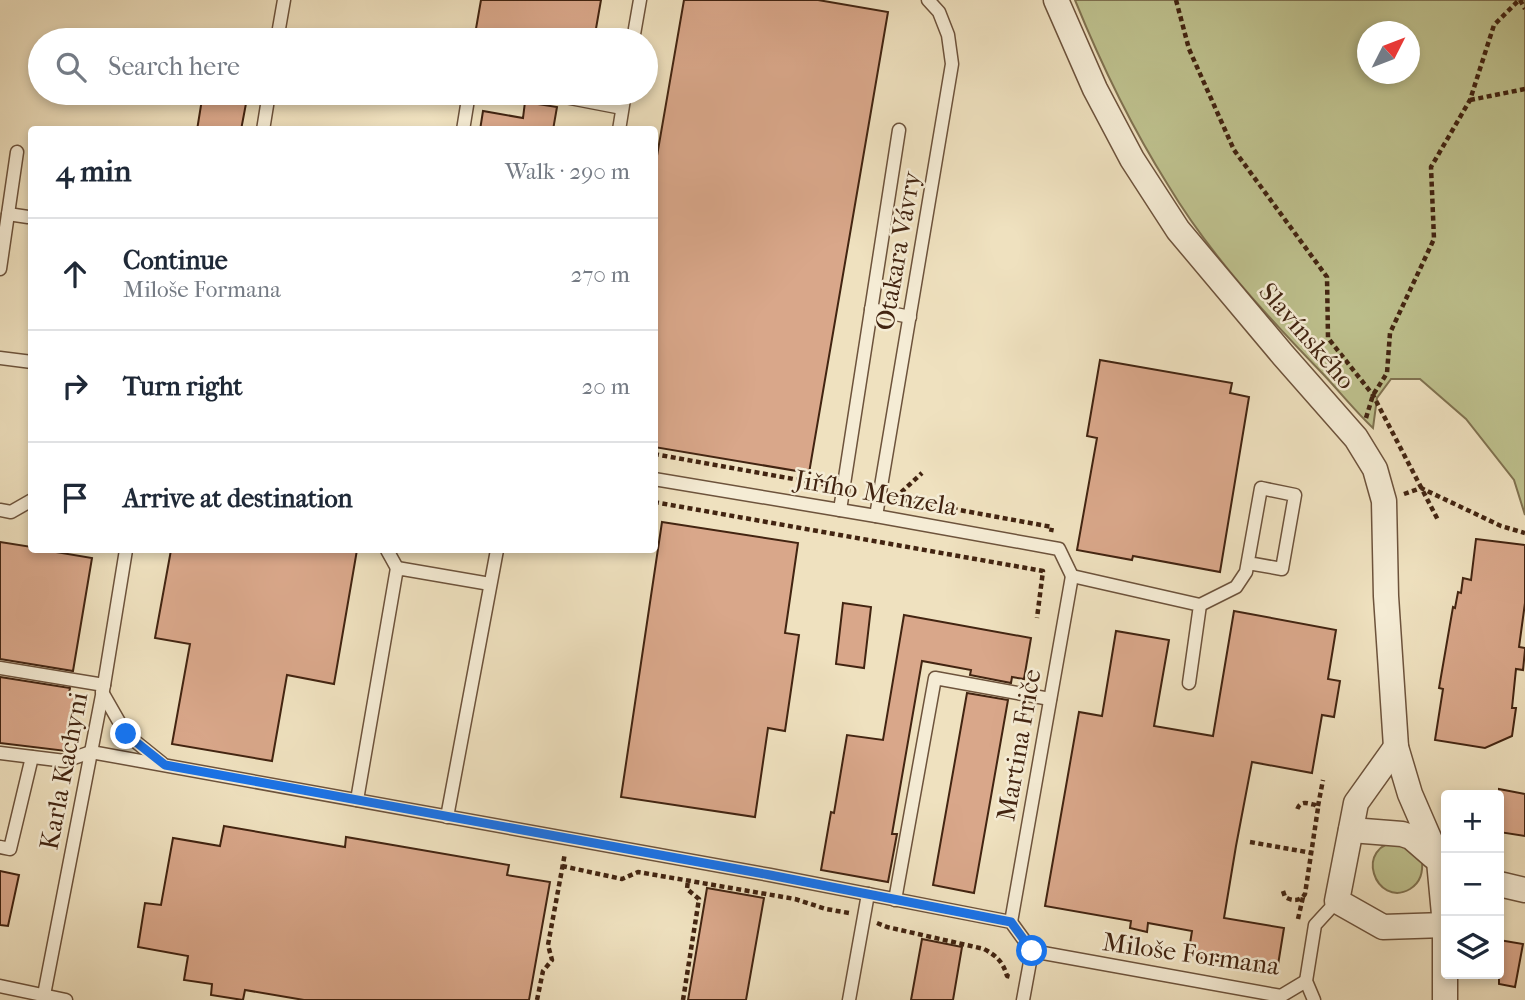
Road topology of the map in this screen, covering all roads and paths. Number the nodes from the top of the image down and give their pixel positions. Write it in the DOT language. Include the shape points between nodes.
graph roads {
  1 [pos="284,0"];
  2 [pos="640,0"];
  3 [pos="928,0"];
  4 [pos="1056,0"];
  5 [pos="1175,0"];
  6 [pos="1520,0"];
  7 [pos="1525,9"];
  8 [pos="279,28"];
  9 [pos="636,28"];
  10 [pos="1525,89"];
  11 [pos="1470,100"];
  12 [pos="267,105"];
  13 [pos="467,105"];
  14 [pos="606,105"];
  15 [pos="623,105"];
  16 [pos="622,108"];
  17 [pos="264,126"];
  18 [pos="464,126"];
  19 [pos="620,126"];
  20 [pos="899,130"];
  21 [pos="17,152"];
  22 [pos="8,214"];
  23 [pos="28,217"];
  24 [pos="0,270"];
  25 [pos="871,309"];
  26 [pos="910,317"];
  27 [pos="0,358"];
  28 [pos="28,362"];
  29 [pos="1373,395"];
  30 [pos="658,455"];
  31 [pos="922,473"];
  32 [pos="658,480"];
  33 [pos="801,480"];
  34 [pos="1421,488"];
  35 [pos="1384,501"];
  36 [pos="28,502"];
  37 [pos="658,503"];
  38 [pos="0,510"];
  39 [pos="840,510"];
  40 [pos="876,516"];
  41 [pos="1438,520"];
  42 [pos="1052,527"];
  43 [pos="1525,533"];
  44 [pos="126,553"];
  45 [pos="389,553"];
  46 [pos="496,553"];
  47 [pos="1248,563"];
  48 [pos="397,568"];
  49 [pos="1072,576"];
  50 [pos="491,584"];
  51 [pos="1200,605"];
  52 [pos="1037,618"];
  53 [pos="0,668"];
  54 [pos="1189,683"];
  55 [pos="103,689"];
  56 [pos="1050,699"];
  57 [pos="1396,747"];
  58 [pos="0,752"];
  59 [pos="91,752"];
  60 [pos="32,757"];
  61 [pos="165,765"];
  62 [pos="1323,780"];
  63 [pos="357,800"];
  64 [pos="1317,807"];
  65 [pos="1297,810"];
  66 [pos="447,817"];
  67 [pos="1350,830"];
  68 [pos="568,838"];
  69 [pos="1250,842"];
  70 [pos="0,847"];
  71 [pos="1312,853"];
  72 [pos="1441,859"];
  73 [pos="1441,861"];
  74 [pos="562,866"];
  75 [pos="688,880"];
  76 [pos="1504,885"];
  77 [pos="1525,890"];
  78 [pos="1283,891"];
  79 [pos="868,894"];
  80 [pos="1303,897"];
  81 [pos="895,900"];
  82 [pos="1336,901"];
  83 [pos="864,919"];
  84 [pos="1298,920"];
  85 [pos="1011,922"];
  86 [pos="1441,925"];
  87 [pos="1032,951"];
  88 [pos="1027,980"];
  89 [pos="1306,981"];
  90 [pos="0,986"];
  91 [pos="44,998"];
  92 [pos="66,1000"];
  93 [pos="537,1000"];
  94 [pos="683,1000"];
  95 [pos="849,1000"];
  96 [pos="1023,1000"];
  97 [pos="1314,1000"];
  1 -- 8 [label="lane"];
  2 -- 9 [label="lane"];
  3 -- 26 [label="lane, Otakara Vávry" via="939,12 952,64"];
  4 -- 35 [label="street, Slavínského" via="1095,89 1170,218 1356,438 1375,469"];
  5 -- 29 [label="path" via="1189,49 1234,150 1327,277 1328,338"];
  6 -- 7 [label="path"];
  6 -- 11 [label="path" via="1494,25"];
  10 -- 11 [label="path"];
  11 -- 29 [label="path" via="1431,167 1434,239 1390,333 1387,373"];
  12 -- 17 [label="lane"];
  13 -- 18 [label="lane"];
  14 -- 16 [label="lane"];
  15 -- 16 [label="lane"];
  16 -- 19 [label="lane"];
  20 -- 25 [label="lane"];
  21 -- 22 [label="lane"];
  22 -- 23 [label="lane"];
  22 -- 24 [label="lane"];
  25 -- 26 [label="lane"];
  25 -- 39 [label="lane"];
  26 -- 40 [label="lane, Otakara Vávry"];
  27 -- 28 [label="lane"];
  29 -- 34 [label="path"];
  30 -- 33 [label="path"];
  31 -- 42 [label="path" via="895,498"];
  32 -- 39 [label="lane, Jiřího Menzela"];
  34 -- 35 [label="path"];
  34 -- 41 [label="path"];
  34 -- 43 [label="path"];
  35 -- 57 [label="street, Slavínského"];
  36 -- 38 [label="lane" via="11,512"];
  37 -- 52 [label="path" via="1043,571"];
  39 -- 40 [label="lane, Jiřího Menzela"];
  40 -- 49 [label="lane, Jiřího Menzela" via="1059,549"];
  44 -- 55 [label="lane, Karla Kachyni"];
  45 -- 48 [label="lane"];
  46 -- 50 [label="lane"];
  47 -- 47 [label="lane" via="1261,488 1295,495 1282,569"];
  47 -- 51 [label="lane" via="1236,587"];
  48 -- 50 [label="lane"];
  48 -- 63 [label="lane"];
  49 -- 51 [label="lane"];
  49 -- 56 [label="lane, Martina Friče"];
  50 -- 66 [label="lane"];
  51 -- 54 [label="lane"];
  53 -- 55 [label="lane"];
  55 -- 59 [label="lane, Karla Kachyni"];
  55 -- 61 [label="lane" via="126,734"];
  56 -- 81 [label="lane" via="935,678"];
  56 -- 85 [label="lane, Martina Friče"];
  57 -- 67 [label="street" via="1356,803"];
  57 -- 72 [label="street, Slavínského" via="1410,794"];
  58 -- 60 [label="lane"];
  59 -- 60 [label="lane" via="65,761"];
  59 -- 61 [label="lane"];
  59 -- 91 [label="lane, Karla Kachyni"];
  60 -- 70 [label="lane" via="10,849"];
  61 -- 63 [label="lane"];
  62 -- 64 [label="path"];
  63 -- 66 [label="lane"];
  64 -- 65 [label="path" via="1300,803"];
  64 -- 71 [label="path"];
  66 -- 68 [label="lane"];
  67 -- 73 [label="street" via="1402,834"];
  67 -- 82 [label="street"];
  68 -- 74 [label="path"];
  68 -- 79 [label="lane"];
  69 -- 71 [label="path"];
  71 -- 80 [label="path"];
  74 -- 75 [label="path" via="622,878 638,872"];
  74 -- 93 [label="path" via="548,945 552,960 542,971"];
  75 -- 83 [label="path" via="795,900"];
  75 -- 94 [label="path" via="687,889 699,899"];
  76 -- 77 [label="street"];
  78 -- 80 [label="path" via="1287,899"];
  79 -- 81 [label="lane"];
  79 -- 83 [label="lane"];
  80 -- 84 [label="path"];
  81 -- 85 [label="lane"];
  82 -- 86 [label="street" via="1383,927"];
  82 -- 89 [label="lane" via="1315,925"];
  83 -- 88 [label="path" via="984,949 996,955 1007,976"];
  83 -- 95 [label="lane"];
  85 -- 87 [label="lane"];
  87 -- 88 [label="lane"];
  87 -- 89 [label="lane, Miloše Formana" via="1281,996"];
  88 -- 96 [label="lane"];
  89 -- 97 [label="lane"];
  90 -- 91 [label="lane"];
  91 -- 92 [label="lane"];
}
